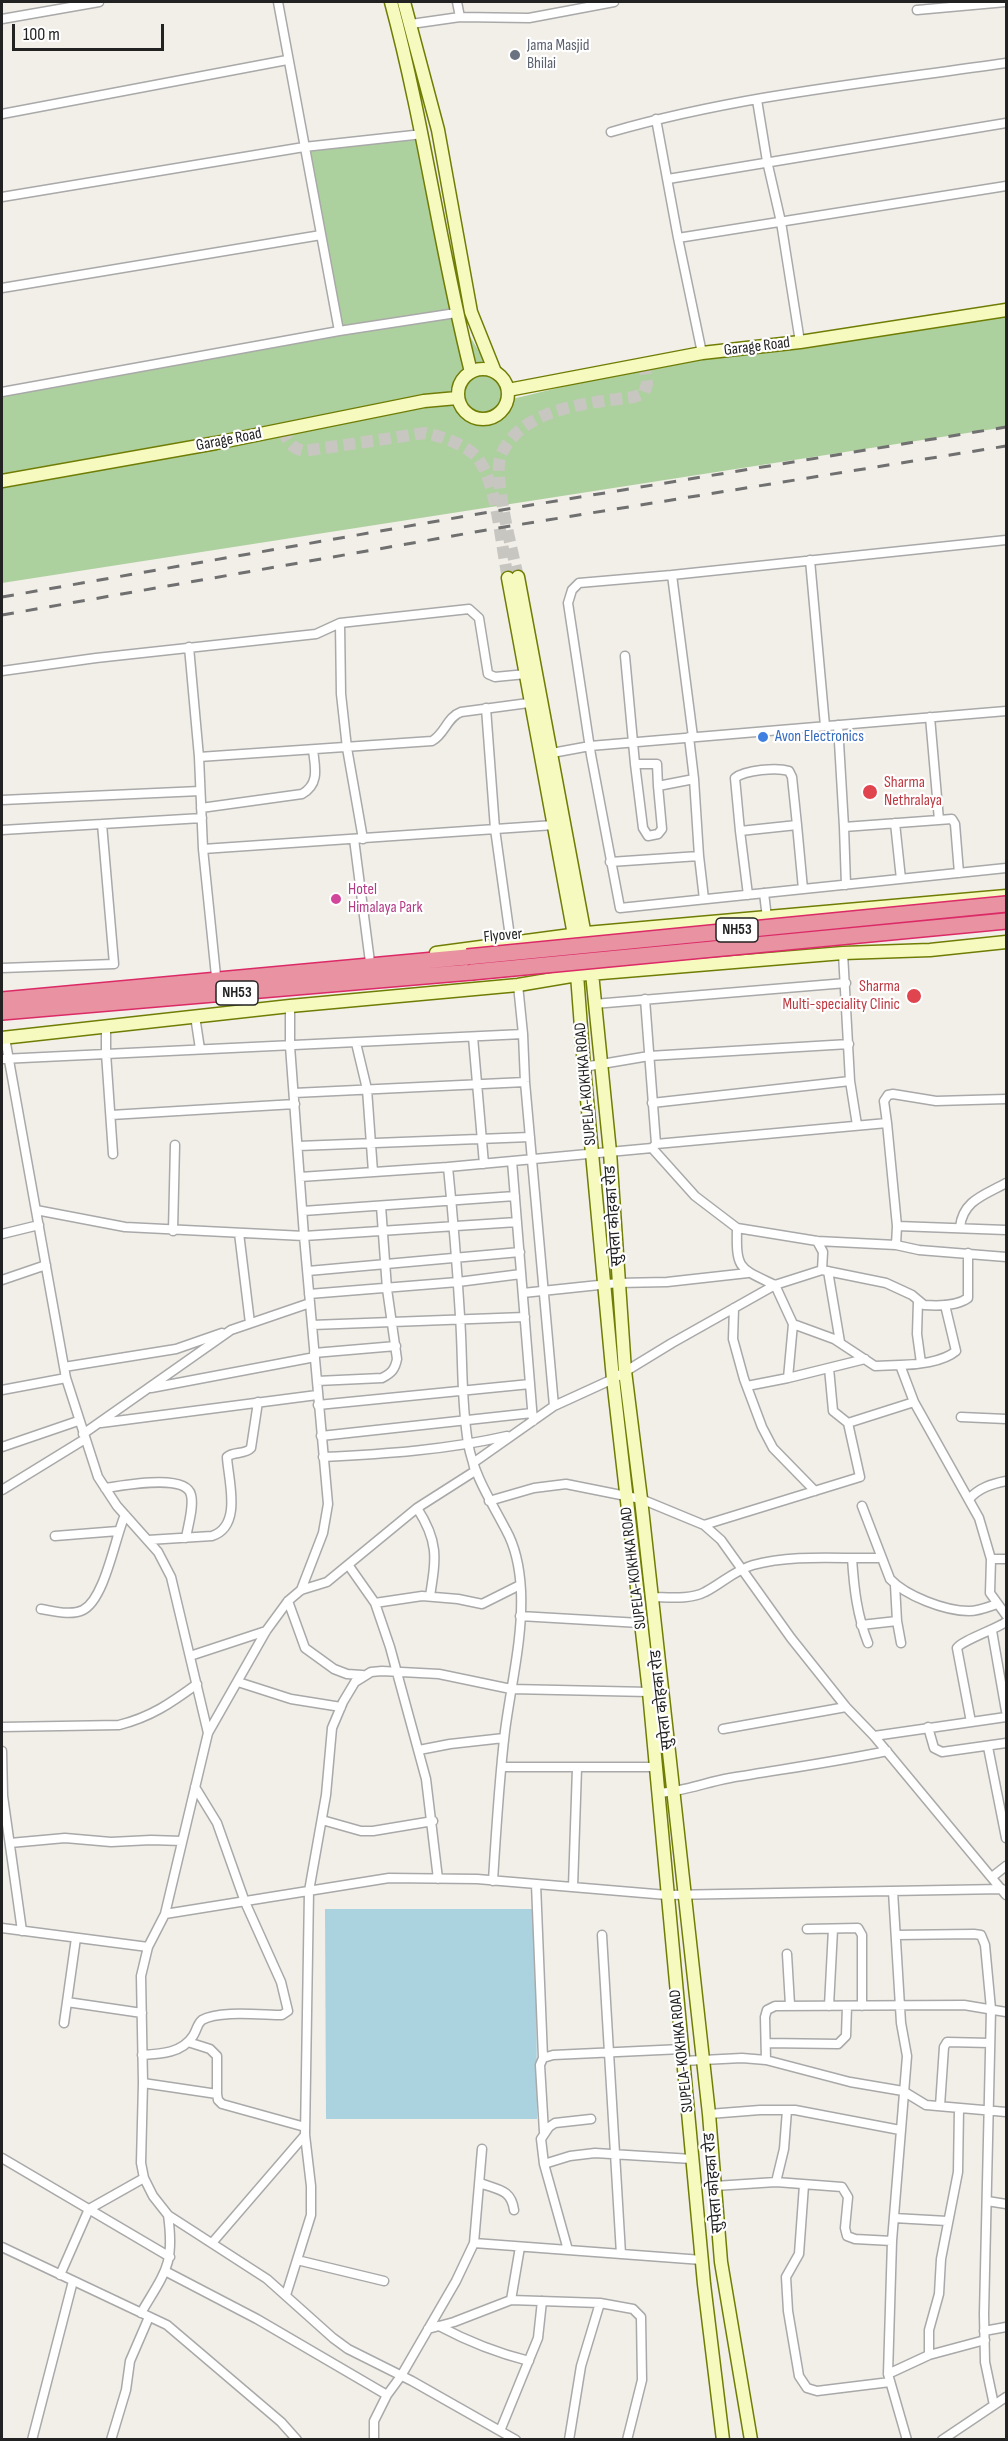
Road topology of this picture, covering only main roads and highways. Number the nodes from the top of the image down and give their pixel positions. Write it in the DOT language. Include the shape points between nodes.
graph roads {
  1 [pos="1006,904"];
  2 [pos="1006,921"];
  3 [pos="2,1000"];
  4 [pos="2,1012"];
  1 -- 3 [label="highway, Flyover / NH53, bridge"];
  2 -- 4 [label="highway, Flyover / NH53, bridge" via="381,982"];
}
